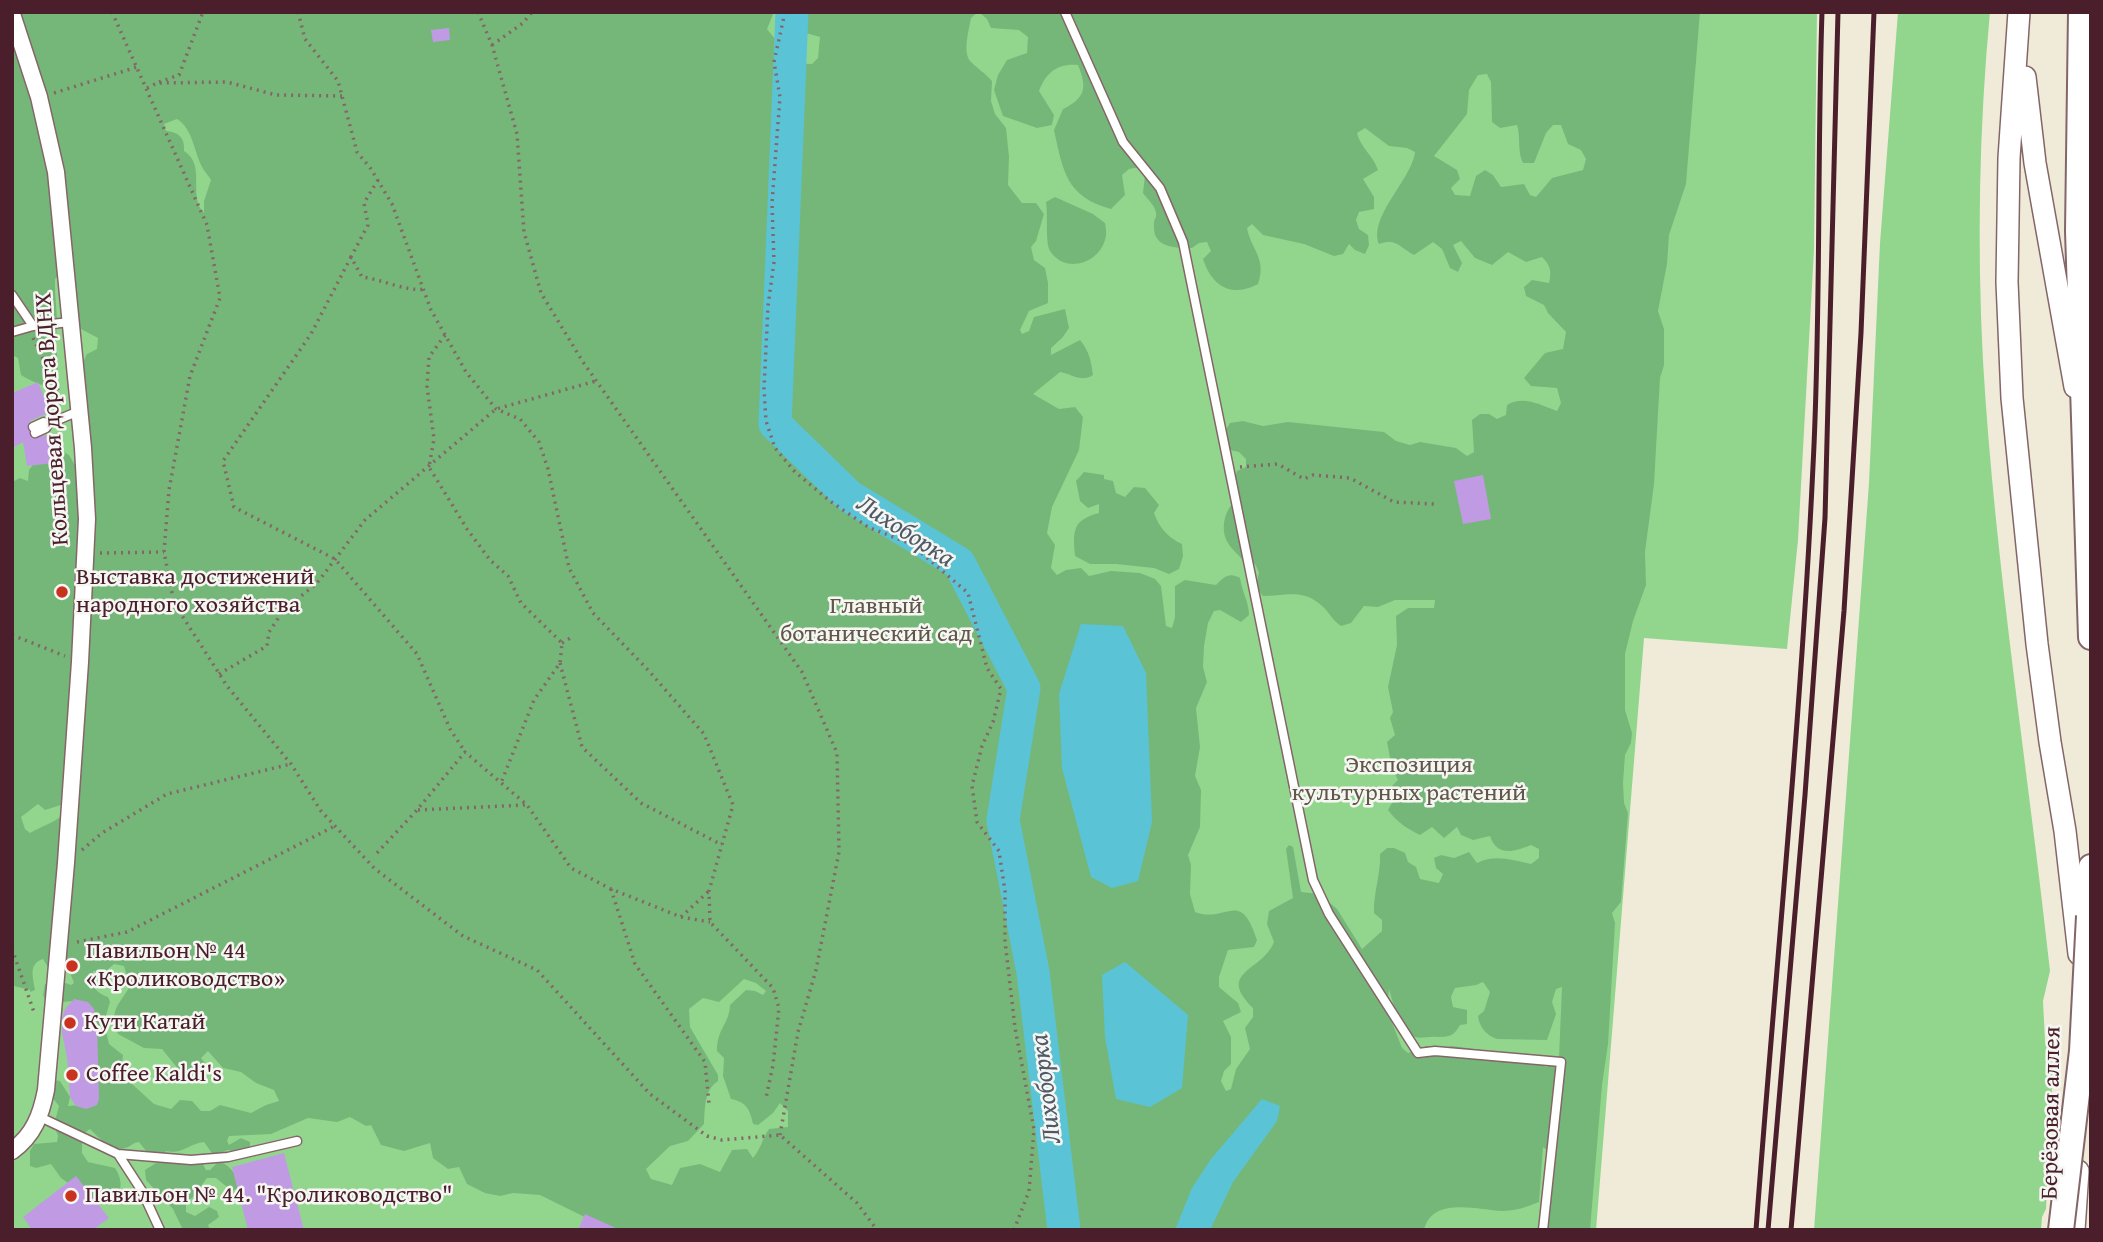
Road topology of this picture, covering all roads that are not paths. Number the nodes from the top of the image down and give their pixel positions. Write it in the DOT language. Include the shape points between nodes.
graph roads {
  1 [pos="1065,12"];
  2 [pos="2021,12"];
  3 [pos="2081,12"];
  4 [pos="12,14"];
  5 [pos="12,295"];
  6 [pos="70,322"];
  7 [pos="31,327"];
  8 [pos="12,332"];
  9 [pos="74,413"];
  10 [pos="34,430"];
  11 [pos="2084,437"];
  12 [pos="2091,637"];
  13 [pos="2091,867"];
  14 [pos="2086,974"];
  15 [pos="2086,997"];
  16 [pos="40,1117"];
  17 [pos="297,1140"];
  18 [pos="12,1151"];
  19 [pos="118,1154"];
  20 [pos="160,1230"];
  21 [pos="1543,1230"];
  22 [pos="2061,1230"];
  23 [pos="2074,1230"];
  1 -- 21 [label="lane" via="1123,142 1160,188 1183,242 1313,880 1329,914 1418,1053 1560,1062"];
  2 -- 11 [label="main road" via="2027,112"];
  2 -- 14 [label="main road, Берёзовая аллея" via="2009,159 2007,282 2012,398 2037,644"];
  3 -- 11 [label="main road" via="2078,231"];
  4 -- 6 [label="street, Кольцевая дорога ВДНХ" via="51,147"];
  5 -- 7 [label="lane"];
  6 -- 7 [label="lane"];
  6 -- 9 [label="street, Кольцевая дорога ВДНХ"];
  7 -- 8 [label="lane"];
  9 -- 10 [label="lane"];
  9 -- 16 [label="street, Кольцевая дорога ВДНХ" via="87,519 58,964"];
  11 -- 12 [label="main road"];
  13 -- 22 [label="main road, bridge" via="2082,1051"];
  14 -- 15 [label="main road, Берёзовая аллея"];
  15 -- 23 [label="main road, Берёзовая аллея"];
  16 -- 18 [label="street, Кольцевая дорога ВДНХ"];
  16 -- 19 [label="lane"];
  17 -- 19 [label="lane" via="203,1159"];
  19 -- 20 [label="lane"];
}
